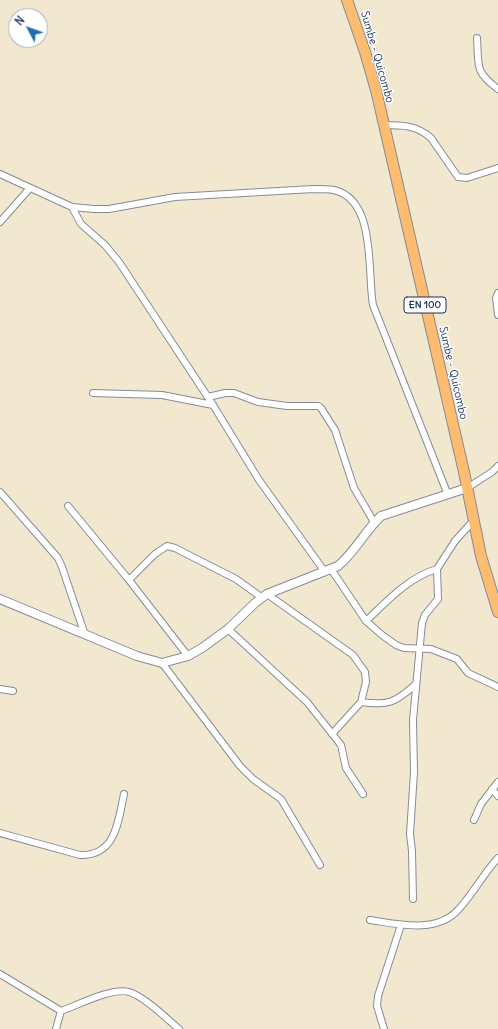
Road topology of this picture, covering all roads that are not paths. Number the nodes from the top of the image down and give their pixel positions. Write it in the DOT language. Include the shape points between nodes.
graph roads {
  1 [pos="346,0"];
  2 [pos="477,38"];
  3 [pos="498,89"];
  4 [pos="383,125"];
  5 [pos="498,168"];
  6 [pos="0,174"];
  7 [pos="30,188"];
  8 [pos="72,207"];
  9 [pos="0,222"];
  10 [pos="498,293"];
  11 [pos="498,315"];
  12 [pos="93,393"];
  13 [pos="208,398"];
  14 [pos="213,405"];
  15 [pos="498,466"];
  16 [pos="467,488"];
  17 [pos="0,492"];
  18 [pos="448,495"];
  19 [pos="68,506"];
  20 [pos="474,520"];
  21 [pos="374,522"];
  22 [pos="437,569"];
  23 [pos="328,570"];
  24 [pos="130,580"];
  25 [pos="264,596"];
  26 [pos="0,599"];
  27 [pos="498,612"];
  28 [pos="366,621"];
  29 [pos="228,629"];
  30 [pos="85,635"];
  31 [pos="420,648"];
  32 [pos="188,656"];
  33 [pos="162,663"];
  34 [pos="416,684"];
  35 [pos="498,687"];
  36 [pos="0,690"];
  37 [pos="13,691"];
  38 [pos="361,702"];
  39 [pos="332,734"];
  40 [pos="498,782"];
  41 [pos="492,789"];
  42 [pos="124,794"];
  43 [pos="363,794"];
  44 [pos="498,796"];
  45 [pos="474,820"];
  46 [pos="0,833"];
  47 [pos="498,858"];
  48 [pos="320,865"];
  49 [pos="413,899"];
  50 [pos="370,920"];
  51 [pos="401,925"];
  52 [pos="0,974"];
  53 [pos="61,1011"];
  54 [pos="56,1029"];
  55 [pos="179,1029"];
  56 [pos="384,1029"];
  1 -- 4 [label="main road, Sumbe - Quicombo / EN 100" via="365,52"];
  2 -- 3 [label="street" via="478,63 482,76"];
  4 -- 5 [label="street" via="406,126 426,134 458,177 467,178"];
  4 -- 16 [label="main road, Sumbe - Quicombo / EN 100"];
  6 -- 7 [label="street"];
  7 -- 8 [label="street"];
  7 -- 9 [label="street"];
  8 -- 13 [label="street" via="81,224 119,262"];
  8 -- 18 [label="street" via="110,209 175,198 313,189 335,190 350,199 360,210 366,228 370,290 374,305"];
  10 -- 11 [label="street"];
  12 -- 14 [label="street" via="162,395"];
  13 -- 14 [label="street"];
  13 -- 21 [label="street" via="234,393 258,402 321,408 335,430 356,493"];
  14 -- 23 [label="street" via="260,480"];
  15 -- 16 [label="street"];
  16 -- 18 [label="street"];
  16 -- 20 [label="main road, Sumbe - Quicombo / EN 100"];
  17 -- 30 [label="street" via="58,558"];
  18 -- 21 [label="street" via="390,512"];
  19 -- 24 [label="street"];
  20 -- 22 [label="street" via="455,541"];
  20 -- 27 [label="main road, Sumbe - Quicombo / EN 100" via="481,556"];
  21 -- 23 [label="street" via="347,558"];
  22 -- 28 [label="street" via="427,572 398,591"];
  22 -- 31 [label="street" via="438,599 424,619"];
  23 -- 25 [label="street"];
  23 -- 28 [label="street"];
  24 -- 25 [label="street" via="155,554 167,546 236,579"];
  24 -- 32 [label="street"];
  25 -- 29 [label="street"];
  25 -- 38 [label="street" via="353,655 365,672 366,682"];
  26 -- 30 [label="street"];
  28 -- 31 [label="street" via="396,645"];
  29 -- 32 [label="street"];
  29 -- 39 [label="street" via="302,696"];
  30 -- 33 [label="street"];
  31 -- 34 [label="street"];
  31 -- 35 [label="street" via="434,649 457,659 468,673"];
  32 -- 33 [label="street"];
  33 -- 48 [label="street" via="240,766 281,799"];
  34 -- 38 [label="street" via="403,696 384,704"];
  34 -- 49 [label="street" via="410,834"];
  36 -- 37 [label="street"];
  38 -- 39 [label="street"];
  39 -- 43 [label="street" via="342,748 346,768"];
  40 -- 41 [label="street"];
  41 -- 44 [label="street"];
  41 -- 45 [label="street" via="480,804"];
  42 -- 46 [label="street" via="114,835 108,845 90,856"];
  47 -- 51 [label="street" via="450,917 428,925"];
  50 -- 51 [label="street"];
  51 -- 56 [label="street" via="378,996 378,1016"];
  52 -- 53 [label="street"];
  53 -- 54 [label="street"];
  53 -- 55 [label="street" via="111,993 129,992 138,996"];
}
